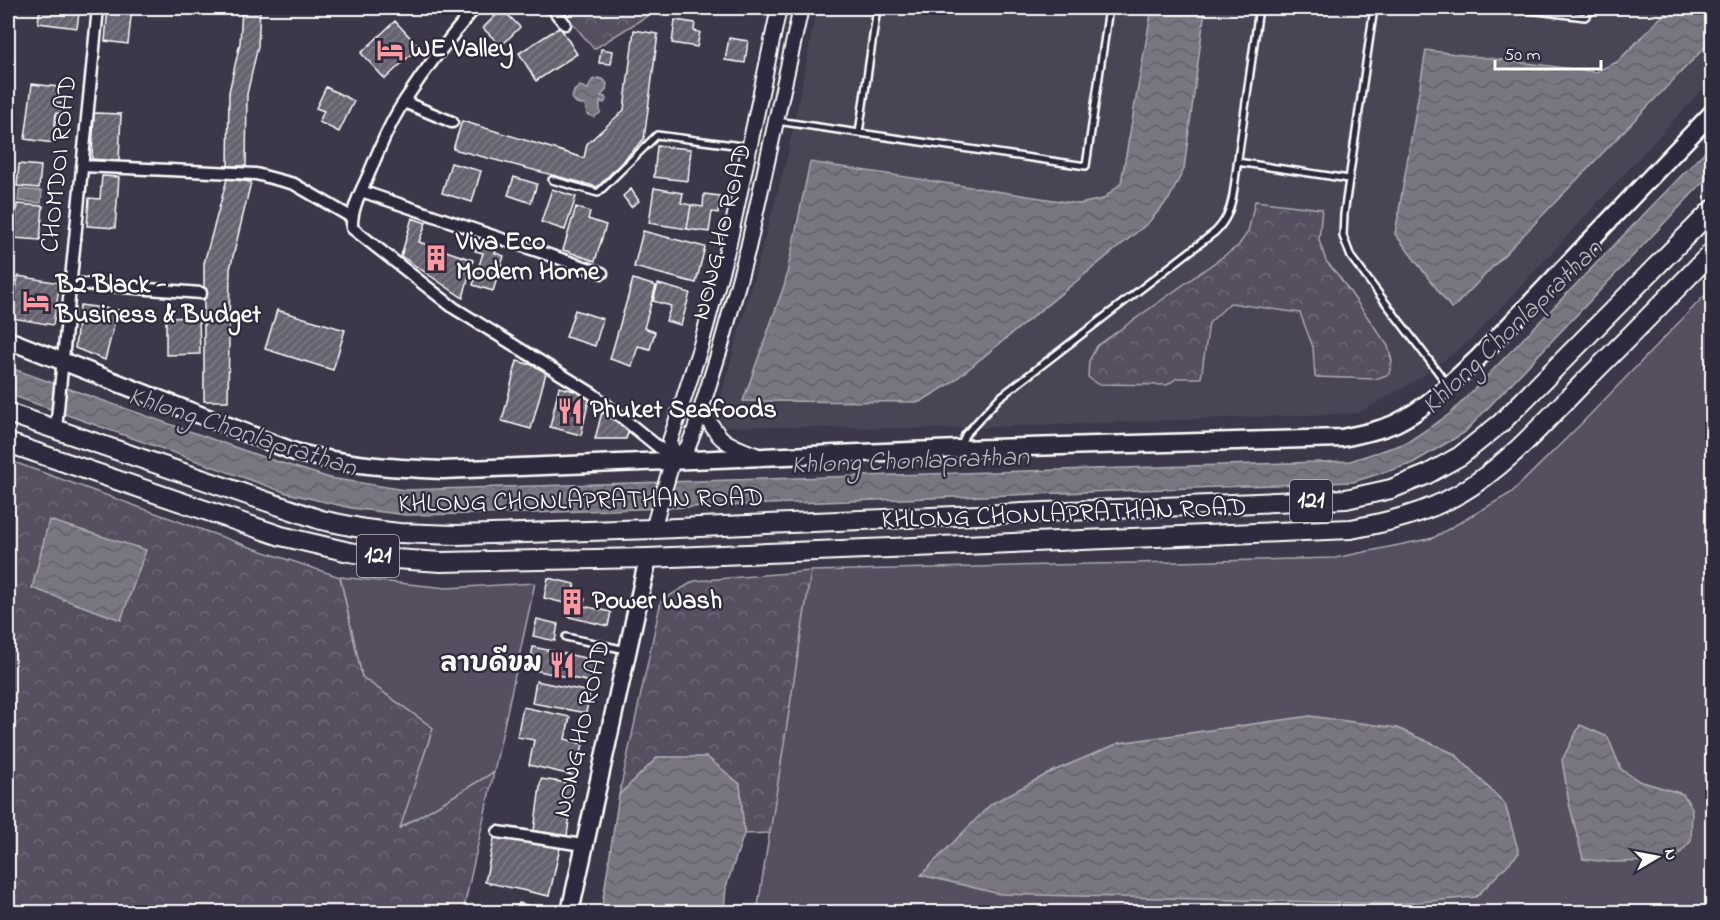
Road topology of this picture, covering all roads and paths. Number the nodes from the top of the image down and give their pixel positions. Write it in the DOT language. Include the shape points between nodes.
graph roads {
  1 [pos="98,8"];
  2 [pos="475,8"];
  3 [pos="552,8"];
  4 [pos="779,8"];
  5 [pos="801,8"];
  6 [pos="877,8"];
  7 [pos="1109,8"];
  8 [pos="1259,8"];
  9 [pos="1374,8"];
  10 [pos="1518,8"];
  11 [pos="1594,8"];
  12 [pos="565,24"];
  13 [pos="404,102"];
  14 [pos="1713,113"];
  15 [pos="777,121"];
  16 [pos="452,122"];
  17 [pos="860,133"];
  18 [pos="750,147"];
  19 [pos="1237,162"];
  20 [pos="82,166"];
  21 [pos="1349,179"];
  22 [pos="552,180"];
  23 [pos="361,190"];
  24 [pos="1713,210"];
  25 [pos="351,217"];
  26 [pos="1713,252"];
  27 [pos="602,273"];
  28 [pos="70,282"];
  29 [pos="201,293"];
  30 [pos="8,340"];
  31 [pos="62,360"];
  32 [pos="1448,385"];
  33 [pos="702,408"];
  34 [pos="8,413"];
  35 [pos="56,429"];
  36 [pos="8,443"];
  37 [pos="959,449"];
  38 [pos="760,456"];
  39 [pos="673,459"];
  40 [pos="653,529"];
  41 [pos="648,558"];
  42 [pos="566,637"];
  43 [pos="627,650"];
  44 [pos="498,832"];
  45 [pos="583,845"];
  46 [pos="570,912"];
  1 -- 20 [label="street, CHOMDOI ROAD"];
  2 -- 13 [label="street"];
  3 -- 12 [label="street"];
  4 -- 18 [label="street, NONG HO ROAD"];
  5 -- 15 [label="street, NONG HO ROAD"];
  6 -- 17 [label="lane"];
  7 -- 17 [label="lane" via="1086,166"];
  8 -- 19 [label="lane"];
  9 -- 21 [label="lane"];
  10 -- 11 [label="lane" via="1585,17"];
  13 -- 16 [label="street"];
  13 -- 23 [label="street"];
  14 -- 32 [label="main road"];
  15 -- 17 [label="lane"];
  15 -- 33 [label="street, NONG HO ROAD" via="748,248"];
  18 -- 22 [label="lane" via="657,135 598,193"];
  18 -- 39 [label="street, NONG HO ROAD" via="729,243 670,441"];
  19 -- 21 [label="lane"];
  19 -- 37 [label="lane" via="1232,204 1224,223 999,398 965,435"];
  20 -- 25 [label="street" via="256,174 294,184"];
  20 -- 28 [label="street, CHOMDOI ROAD"];
  21 -- 32 [label="lane" via="1343,236 1351,257"];
  23 -- 25 [label="street"];
  23 -- 27 [label="street"];
  24 -- 40 [label="main road, KHLONG CHONLAPRATHAN ROAD / 121" via="1501,423 1460,456 1391,489 1336,500"];
  25 -- 39 [label="street" via="352,228 454,308 593,393"];
  26 -- 41 [label="main road, KHLONG CHONLAPRATHAN ROAD / 121" via="1513,453 1486,476 1424,511 1351,529"];
  28 -- 29 [label="street"];
  28 -- 31 [label="street, CHOMDOI ROAD"];
  30 -- 31 [label="main road"];
  31 -- 35 [label="street, CHOMDOI ROAD"];
  31 -- 39 [label="main road" via="247,435 323,459 384,468 443,470"];
  32 -- 37 [label="main road" via="1396,423 1342,438"];
  33 -- 38 [label="street" via="718,437"];
  33 -- 39 [label="street, NONG HO ROAD" via="688,447"];
  34 -- 35 [label="main road, KHLONG CHONLAPRATHAN ROAD / 121"];
  35 -- 40 [label="main road, KHLONG CHONLAPRATHAN ROAD / 121" via="289,510 365,529 447,535"];
  36 -- 41 [label="main road, KHLONG CHONLAPRATHAN ROAD / 121" via="281,536 349,552 441,562"];
  37 -- 38 [label="main road"];
  38 -- 39 [label="main road"];
  39 -- 40 [label="street, NONG HO ROAD"];
  40 -- 41 [label="main road"];
  41 -- 43 [label="main road, NONG HO ROAD"];
  42 -- 43 [label="lane"];
  43 -- 45 [label="main road, NONG HO ROAD"];
  44 -- 45 [label="street"];
  45 -- 46 [label="main road, NONG HO ROAD"];
}
